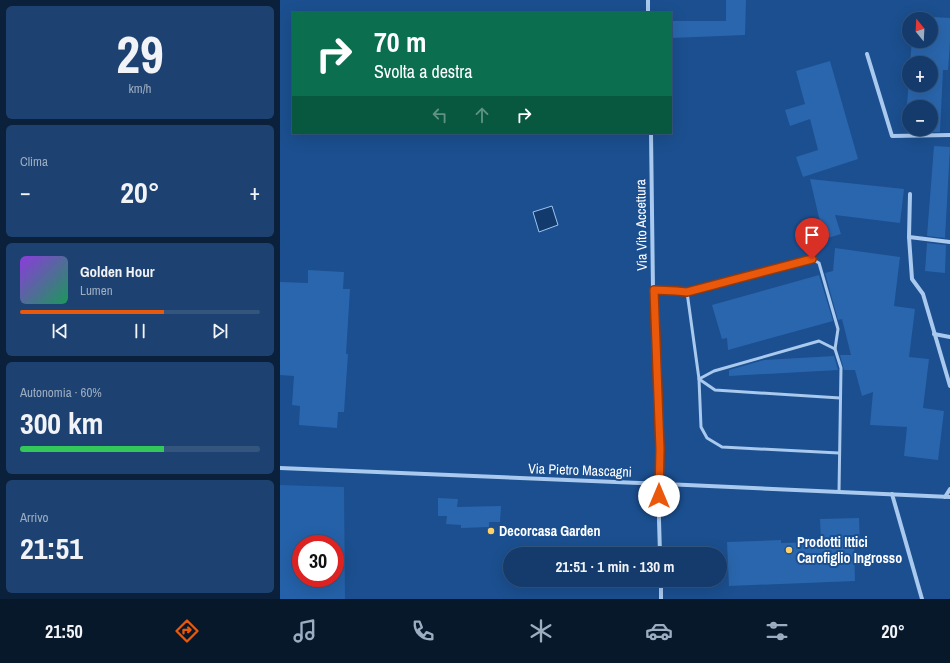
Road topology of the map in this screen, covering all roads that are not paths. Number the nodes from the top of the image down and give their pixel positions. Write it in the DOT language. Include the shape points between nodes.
graph roads {
  1 [pos="648,0"];
  2 [pos="648,12"];
  3 [pos="867,54"];
  4 [pos="650,134"];
  5 [pos="950,135"];
  6 [pos="910,194"];
  7 [pos="909,237"];
  8 [pos="950,242"];
  9 [pos="654,290"];
  10 [pos="687,292"];
  11 [pos="934,334"];
  12 [pos="950,337"];
  13 [pos="835,349"];
  14 [pos="699,379"];
  15 [pos="950,386"];
  16 [pos="840,398"];
  17 [pos="839,453"];
  18 [pos="280,468"];
  19 [pos="659,484"];
  20 [pos="950,489"];
  21 [pos="839,492"];
  22 [pos="892,494"];
  23 [pos="948,497"];
  24 [pos="660,547"];
  25 [pos="661,587"];
  26 [pos="661,599"];
  27 [pos="922,599"];
  1 -- 2 [label="street"];
  3 -- 5 [label="street" via="892,136"];
  4 -- 9 [label="street, Via Vito Accettura"];
  6 -- 7 [label="street"];
  7 -- 8 [label="street"];
  7 -- 11 [label="street" via="912,279 923,294"];
  9 -- 10 [label="lane"];
  9 -- 19 [label="street, Via Vito Accettura"];
  10 -- 13 [label="lane" via="812,259 819,263 838,329"];
  10 -- 14 [label="lane"];
  11 -- 12 [label="street"];
  11 -- 15 [label="street"];
  13 -- 14 [label="lane" via="819,341 714,371"];
  13 -- 16 [label="lane" via="841,368"];
  14 -- 16 [label="lane" via="715,390"];
  14 -- 17 [label="lane" via="701,427 707,438 722,447"];
  16 -- 17 [label="lane"];
  17 -- 21 [label="lane"];
  18 -- 19 [label="street, Via Pietro Mascagni"];
  19 -- 21 [label="street, Via Pietro Mascagni"];
  19 -- 24 [label="street, Via Vito Accettura"];
  20 -- 23 [label="street"];
  21 -- 22 [label="street, Via Pietro Mascagni"];
  22 -- 23 [label="street, Via Pietro Mascagni"];
  22 -- 27 [label="street"];
  25 -- 26 [label="street"];
}
